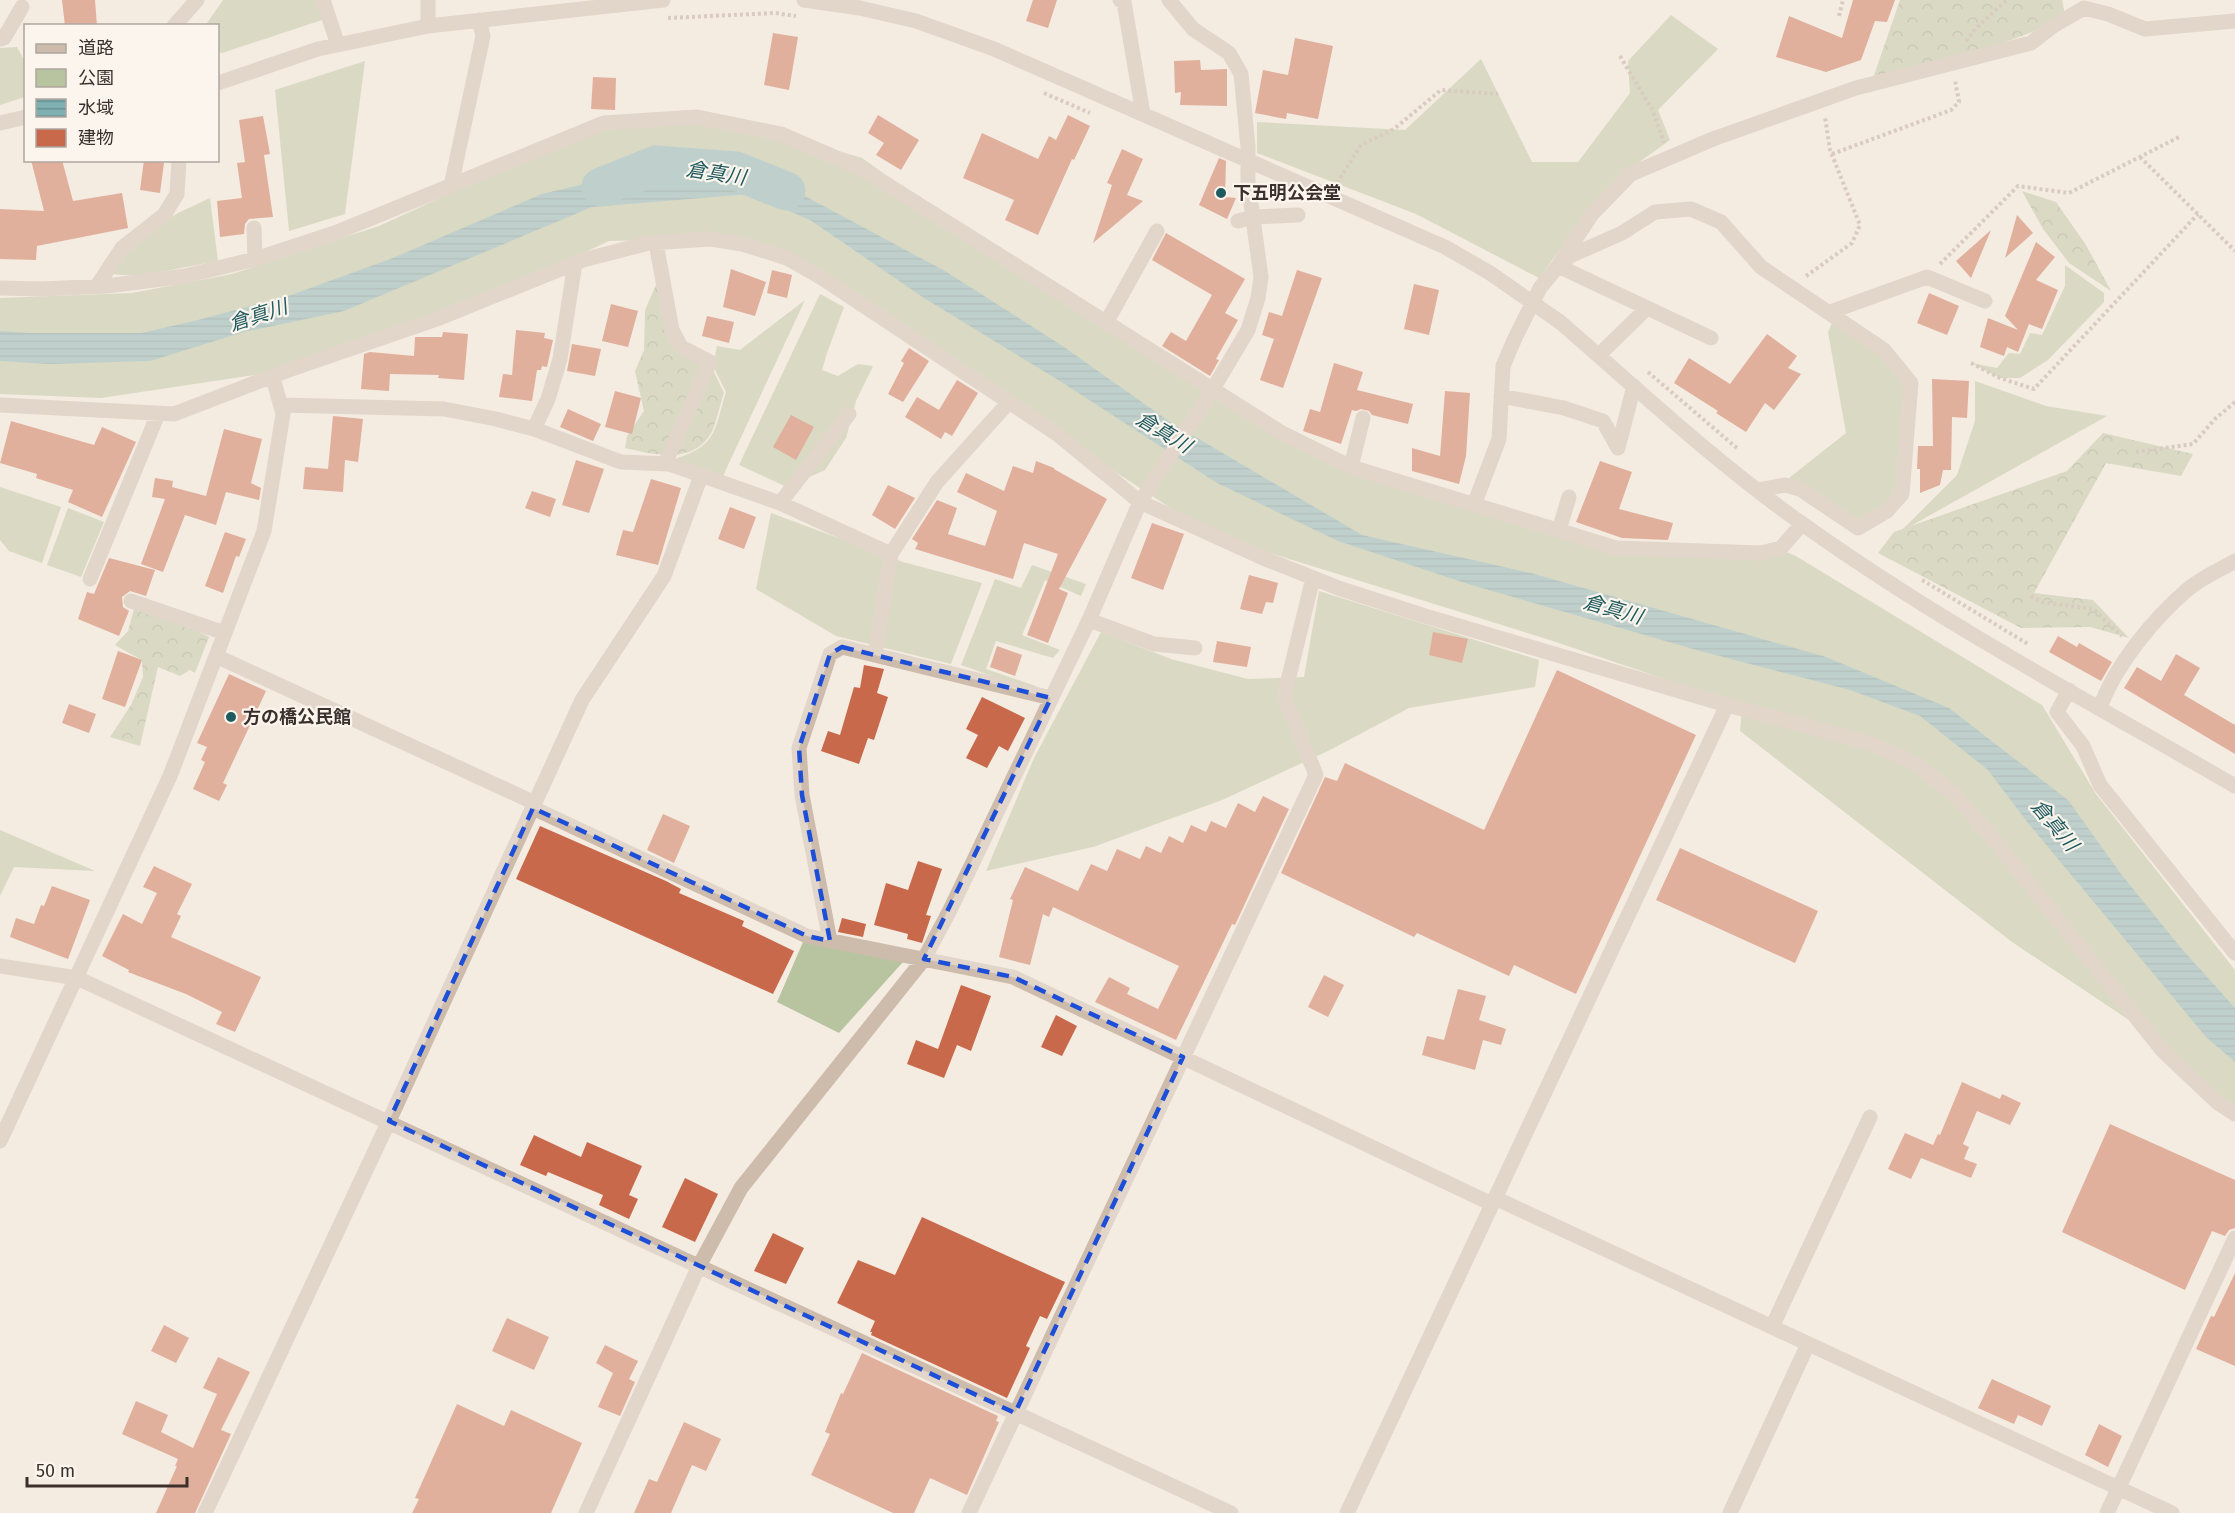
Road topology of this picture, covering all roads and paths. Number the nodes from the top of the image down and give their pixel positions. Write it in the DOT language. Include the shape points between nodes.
graph roads {
  1 [pos="197,0"];
  2 [pos="323,0"];
  3 [pos="428,0"];
  4 [pos="663,0"];
  5 [pos="804,0"];
  6 [pos="1120,0"];
  7 [pos="1169,0"];
  8 [pos="1843,0"];
  9 [pos="2007,0"];
  10 [pos="22,7"];
  11 [pos="536,7"];
  12 [pos="1839,16"];
  13 [pos="479,20"];
  14 [pos="2235,21"];
  15 [pos="176,24"];
  16 [pos="428,26"];
  17 [pos="0,39"];
  18 [pos="338,45"];
  19 [pos="1620,56"];
  20 [pos="1952,64"];
  21 [pos="219,83"];
  22 [pos="1498,94"];
  23 [pos="1823,100"];
  24 [pos="1143,114"];
  25 [pos="24,117"];
  26 [pos="0,123"];
  27 [pos="2181,136"];
  28 [pos="1832,154"];
  29 [pos="2140,157"];
  30 [pos="1668,158"];
  31 [pos="1248,160"];
  32 [pos="180,162"];
  33 [pos="451,186"];
  34 [pos="1333,198"];
  35 [pos="2198,214"];
  36 [pos="1298,215"];
  37 [pos="1245,219"];
  38 [pos="254,228"];
  39 [pos="1157,231"];
  40 [pos="656,243"];
  41 [pos="2235,251"];
  42 [pos="255,259"];
  43 [pos="575,263"];
  44 [pos="1558,266"];
  45 [pos="1927,277"];
  46 [pos="97,286"];
  47 [pos="1791,287"];
  48 [pos="0,288"];
  49 [pos="1532,301"];
  50 [pos="1985,302"];
  51 [pos="1647,308"];
  52 [pos="1830,312"];
  53 [pos="1106,323"];
  54 [pos="1711,338"];
  55 [pos="1599,355"];
  56 [pos="1971,363"];
  57 [pos="273,378"];
  58 [pos="1634,386"];
  59 [pos="1210,393"];
  60 [pos="1501,396"];
  61 [pos="1009,402"];
  62 [pos="2235,402"];
  63 [pos="0,405"];
  64 [pos="281,405"];
  65 [pos="158,414"];
  66 [pos="849,414"];
  67 [pos="1363,417"];
  68 [pos="534,429"];
  69 [pos="2136,452"];
  70 [pos="665,464"];
  71 [pos="1351,466"];
  72 [pos="701,476"];
  73 [pos="1758,490"];
  74 [pos="1569,497"];
  75 [pos="1140,502"];
  76 [pos="780,503"];
  77 [pos="1474,505"];
  78 [pos="1802,524"];
  79 [pos="1558,530"];
  80 [pos="891,554"];
  81 [pos="2235,561"];
  82 [pos="1314,578"];
  83 [pos="90,579"];
  84 [pos="2031,596"];
  85 [pos="130,601"];
  86 [pos="1089,620"];
  87 [pos="225,633"];
  88 [pos="2133,647"];
  89 [pos="1195,648"];
  90 [pos="875,654"];
  91 [pos="216,656"];
  92 [pos="2069,690"];
  93 [pos="1051,698"];
  94 [pos="1727,705"];
  95 [pos="2100,708"];
  96 [pos="2235,786"];
  97 [pos="534,806"];
  98 [pos="830,941"];
  99 [pos="2235,953"];
  100 [pos="924,959"];
  101 [pos="0,966"];
  102 [pos="77,978"];
  103 [pos="1183,1057"];
  104 [pos="2235,1114"];
  105 [pos="1870,1117"];
  106 [pos="389,1121"];
  107 [pos="0,1140"];
  108 [pos="1493,1201"];
  109 [pos="2235,1238"];
  110 [pos="699,1266"];
  111 [pos="1772,1327"];
  112 [pos="1808,1344"];
  113 [pos="1015,1413"];
  114 [pos="2119,1488"];
  115 [pos="205,1513"];
  116 [pos="586,1513"];
  117 [pos="969,1513"];
  118 [pos="1231,1513"];
  119 [pos="1347,1513"];
  120 [pos="1730,1513"];
  121 [pos="2107,1513"];
  122 [pos="2172,1513"];
  1 -- 15 [label="street"];
  2 -- 18 [label="street"];
  3 -- 16 [label="street"];
  4 -- 11 [label="street"];
  5 -- 24 [label="street" via="916,21 994,49"];
  6 -- 24 [label="street" via="1124,2"];
  7 -- 31 [label="street" via="1193,29 1229,53 1241,74"];
  8 -- 12 [label="path"];
  9 -- 20 [label="path" via="1976,28"];
  10 -- 17 [label="street"];
  11 -- 13 [label="street"];
  13 -- 16 [label="street"];
  13 -- 33 [label="street" via="483,36"];
  14 -- 20 [label="street" via="2145,29 2084,8 2031,43"];
  16 -- 18 [label="street"];
  18 -- 21 [label="street"];
  19 -- 30 [label="path" via="1653,111"];
  20 -- 23 [label="street"];
  20 -- 28 [label="path" via="1959,102 1951,110"];
  22 -- 34 [label="path" via="1442,90 1394,129 1361,145 1335,186"];
  23 -- 28 [label="path"];
  23 -- 30 [label="street"];
  24 -- 31 [label="street"];
  25 -- 26 [label="street"];
  27 -- 29 [label="path"];
  28 -- 47 [label="path" via="1860,225 1852,243"];
  29 -- 35 [label="path"];
  29 -- 45 [label="path" via="2068,193 2018,186"];
  30 -- 44 [label="street" via="1631,174 1593,214"];
  31 -- 34 [label="street"];
  31 -- 37 [label="street"];
  32 -- 46 [label="street" via="177,194 164,215 122,248"];
  33 -- 42 [label="street" via="336,233"];
  33 -- 53 [label="street" via="604,123 697,117 781,134 864,170"];
  34 -- 49 [label="street" via="1445,247"];
  35 -- 41 [label="path"];
  35 -- 56 [label="path" via="2034,389"];
  36 -- 37 [label="street"];
  37 -- 59 [label="street" via="1261,277 1258,298 1248,330"];
  38 -- 42 [label="street"];
  39 -- 53 [label="street"];
  40 -- 43 [label="street"];
  40 -- 61 [label="street" via="711,239 787,258"];
  40 -- 70 [label="street" via="672,330 681,347 710,362"];
  42 -- 46 [label="street" via="185,276"];
  43 -- 57 [label="street" via="437,319"];
  43 -- 68 [label="street" via="560,359"];
  44 -- 47 [label="street" via="1655,212 1691,209 1721,222 1761,267"];
  44 -- 49 [label="street"];
  44 -- 51 [label="street"];
  45 -- 50 [label="street"];
  45 -- 52 [label="street"];
  46 -- 48 [label="street"];
  47 -- 52 [label="street"];
  49 -- 55 [label="street"];
  49 -- 60 [label="street" via="1503,366"];
  51 -- 54 [label="street"];
  51 -- 55 [label="street"];
  52 -- 73 [label="street" via="1884,350 1911,383 1902,494 1887,512 1858,528 1800,489 1785,485"];
  53 -- 59 [label="street"];
  55 -- 58 [label="street"];
  57 -- 64 [label="street"];
  57 -- 65 [label="street" via="174,414"];
  58 -- 60 [label="street" via="1618,448 1603,421 1564,408"];
  58 -- 73 [label="street"];
  59 -- 71 [label="street"];
  59 -- 75 [label="street"];
  60 -- 77 [label="street" via="1498,439"];
  61 -- 75 [label="street" via="1057,434"];
  61 -- 80 [label="street" via="937,482"];
  62 -- 69 [label="path" via="2193,444"];
  63 -- 65 [label="street"];
  64 -- 68 [label="street" via="444,409"];
  64 -- 87 [label="street" via="283,414 264,531"];
  65 -- 83 [label="street"];
  66 -- 76 [label="street"];
  67 -- 71 [label="street"];
  68 -- 70 [label="street" via="621,462"];
  70 -- 72 [label="street"];
  71 -- 77 [label="street"];
  72 -- 76 [label="street"];
  72 -- 97 [label="street" via="664,576 582,700"];
  73 -- 78 [label="street"];
  74 -- 79 [label="street"];
  75 -- 82 [label="street"];
  75 -- 86 [label="street"];
  76 -- 80 [label="street"];
  77 -- 79 [label="street"];
  78 -- 79 [label="street" via="1781,548 1761,553 1617,548"];
  78 -- 92 [label="street" via="1960,628"];
  80 -- 90 [label="street"];
  81 -- 88 [label="street" via="2188,589"];
  82 -- 94 [label="street" via="1425,616"];
  82 -- 103 [label="street" via="1284,697 1316,775"];
  84 -- 88 [label="path" via="2042,602 2093,609"];
  85 -- 87 [label="street"];
  86 -- 89 [label="street" via="1154,644"];
  86 -- 93 [label="street"];
  87 -- 91 [label="street"];
  88 -- 95 [label="street" via="2105,691"];
  90 -- 93 [label="street"];
  90 -- 98 [label="street" via="842,647 830,654 799,748 802,795"];
  91 -- 97 [label="street"];
  91 -- 102 [label="street" via="170,776"];
  92 -- 95 [label="street"];
  92 -- 99 [label="street" via="2057,712 2083,746 2100,785"];
  93 -- 100 [label="street"];
  94 -- 104 [label="street" via="1870,743 1918,765 1954,794 1985,829 2163,1050 2218,1103"];
  94 -- 108 [label="street"];
  95 -- 96 [label="street"];
  97 -- 98 [label="street" via="807,936"];
  97 -- 106 [label="street"];
  98 -- 100 [label="street"];
  100 -- 103 [label="street" via="1013,976"];
  100 -- 110 [label="street" via="741,1188"];
  101 -- 102 [label="street"];
  102 -- 106 [label="street"];
  102 -- 107 [label="street"];
  103 -- 108 [label="street"];
  103 -- 113 [label="street"];
  105 -- 111 [label="street"];
  106 -- 110 [label="street"];
  106 -- 115 [label="street"];
  108 -- 111 [label="street"];
  108 -- 119 [label="street"];
  109 -- 114 [label="street"];
  110 -- 113 [label="street"];
  110 -- 116 [label="street"];
  111 -- 112 [label="street"];
  112 -- 114 [label="street"];
  112 -- 120 [label="street"];
  113 -- 117 [label="street"];
  113 -- 118 [label="street"];
  114 -- 121 [label="street"];
  114 -- 122 [label="street"];
}
